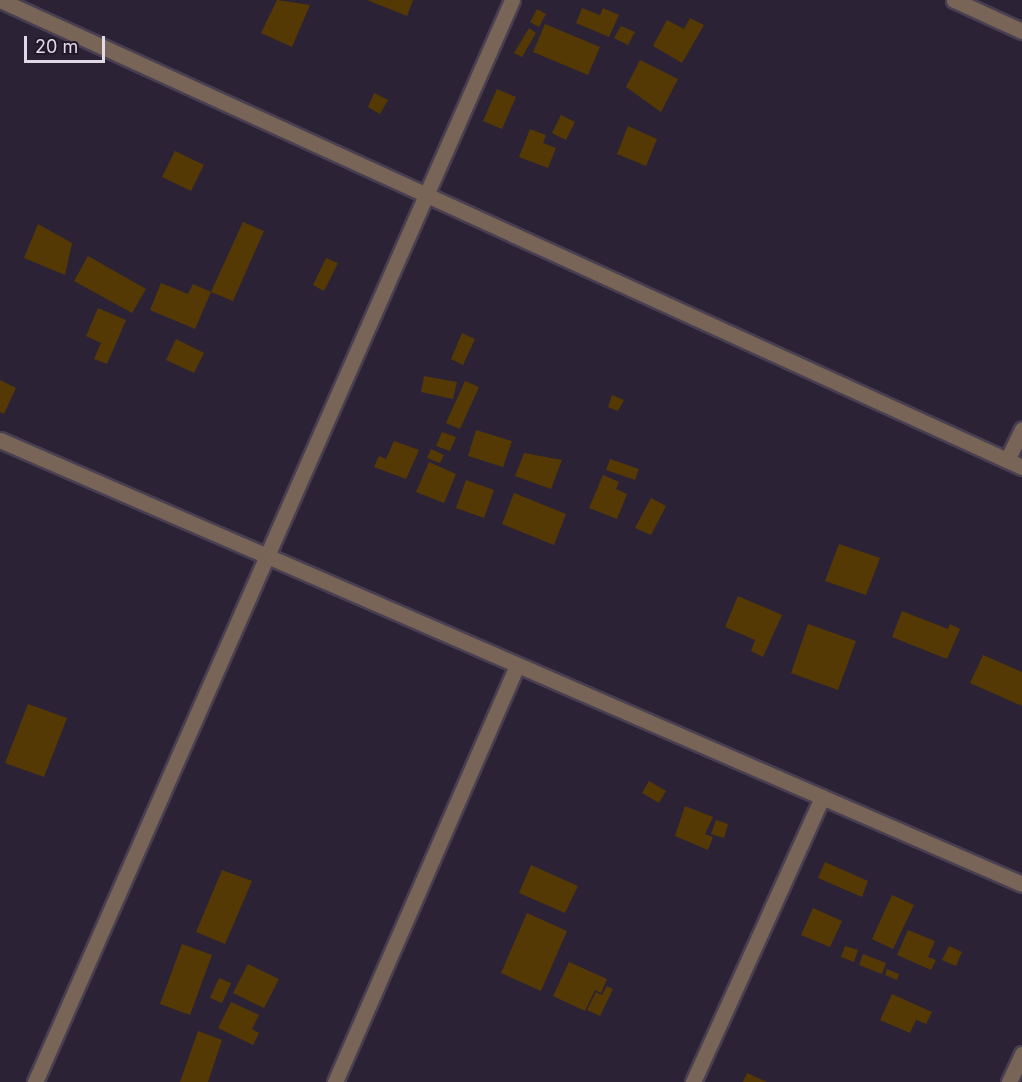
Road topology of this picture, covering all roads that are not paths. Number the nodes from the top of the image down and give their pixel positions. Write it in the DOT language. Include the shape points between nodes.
graph roads {
  1 [pos="0,0"];
  2 [pos="512,0"];
  3 [pos="954,0"];
  4 [pos="1022,31"];
  5 [pos="426,195"];
  6 [pos="1022,429"];
  7 [pos="0,440"];
  8 [pos="1007,460"];
  9 [pos="1022,467"];
  10 [pos="267,556"];
  11 [pos="516,668"];
  12 [pos="822,797"];
  13 [pos="1022,885"];
  14 [pos="1022,1054"];
  15 [pos="35,1082"];
  16 [pos="335,1082"];
  17 [pos="693,1082"];
  18 [pos="1009,1082"];
  1 -- 5 [label="street"];
  2 -- 5 [label="street"];
  3 -- 4 [label="street"];
  5 -- 8 [label="street"];
  5 -- 10 [label="street"];
  6 -- 8 [label="street"];
  7 -- 10 [label="street"];
  8 -- 9 [label="street"];
  10 -- 11 [label="street"];
  10 -- 15 [label="street"];
  11 -- 12 [label="street"];
  11 -- 16 [label="street"];
  12 -- 13 [label="street"];
  12 -- 17 [label="street"];
  14 -- 18 [label="street"];
}
